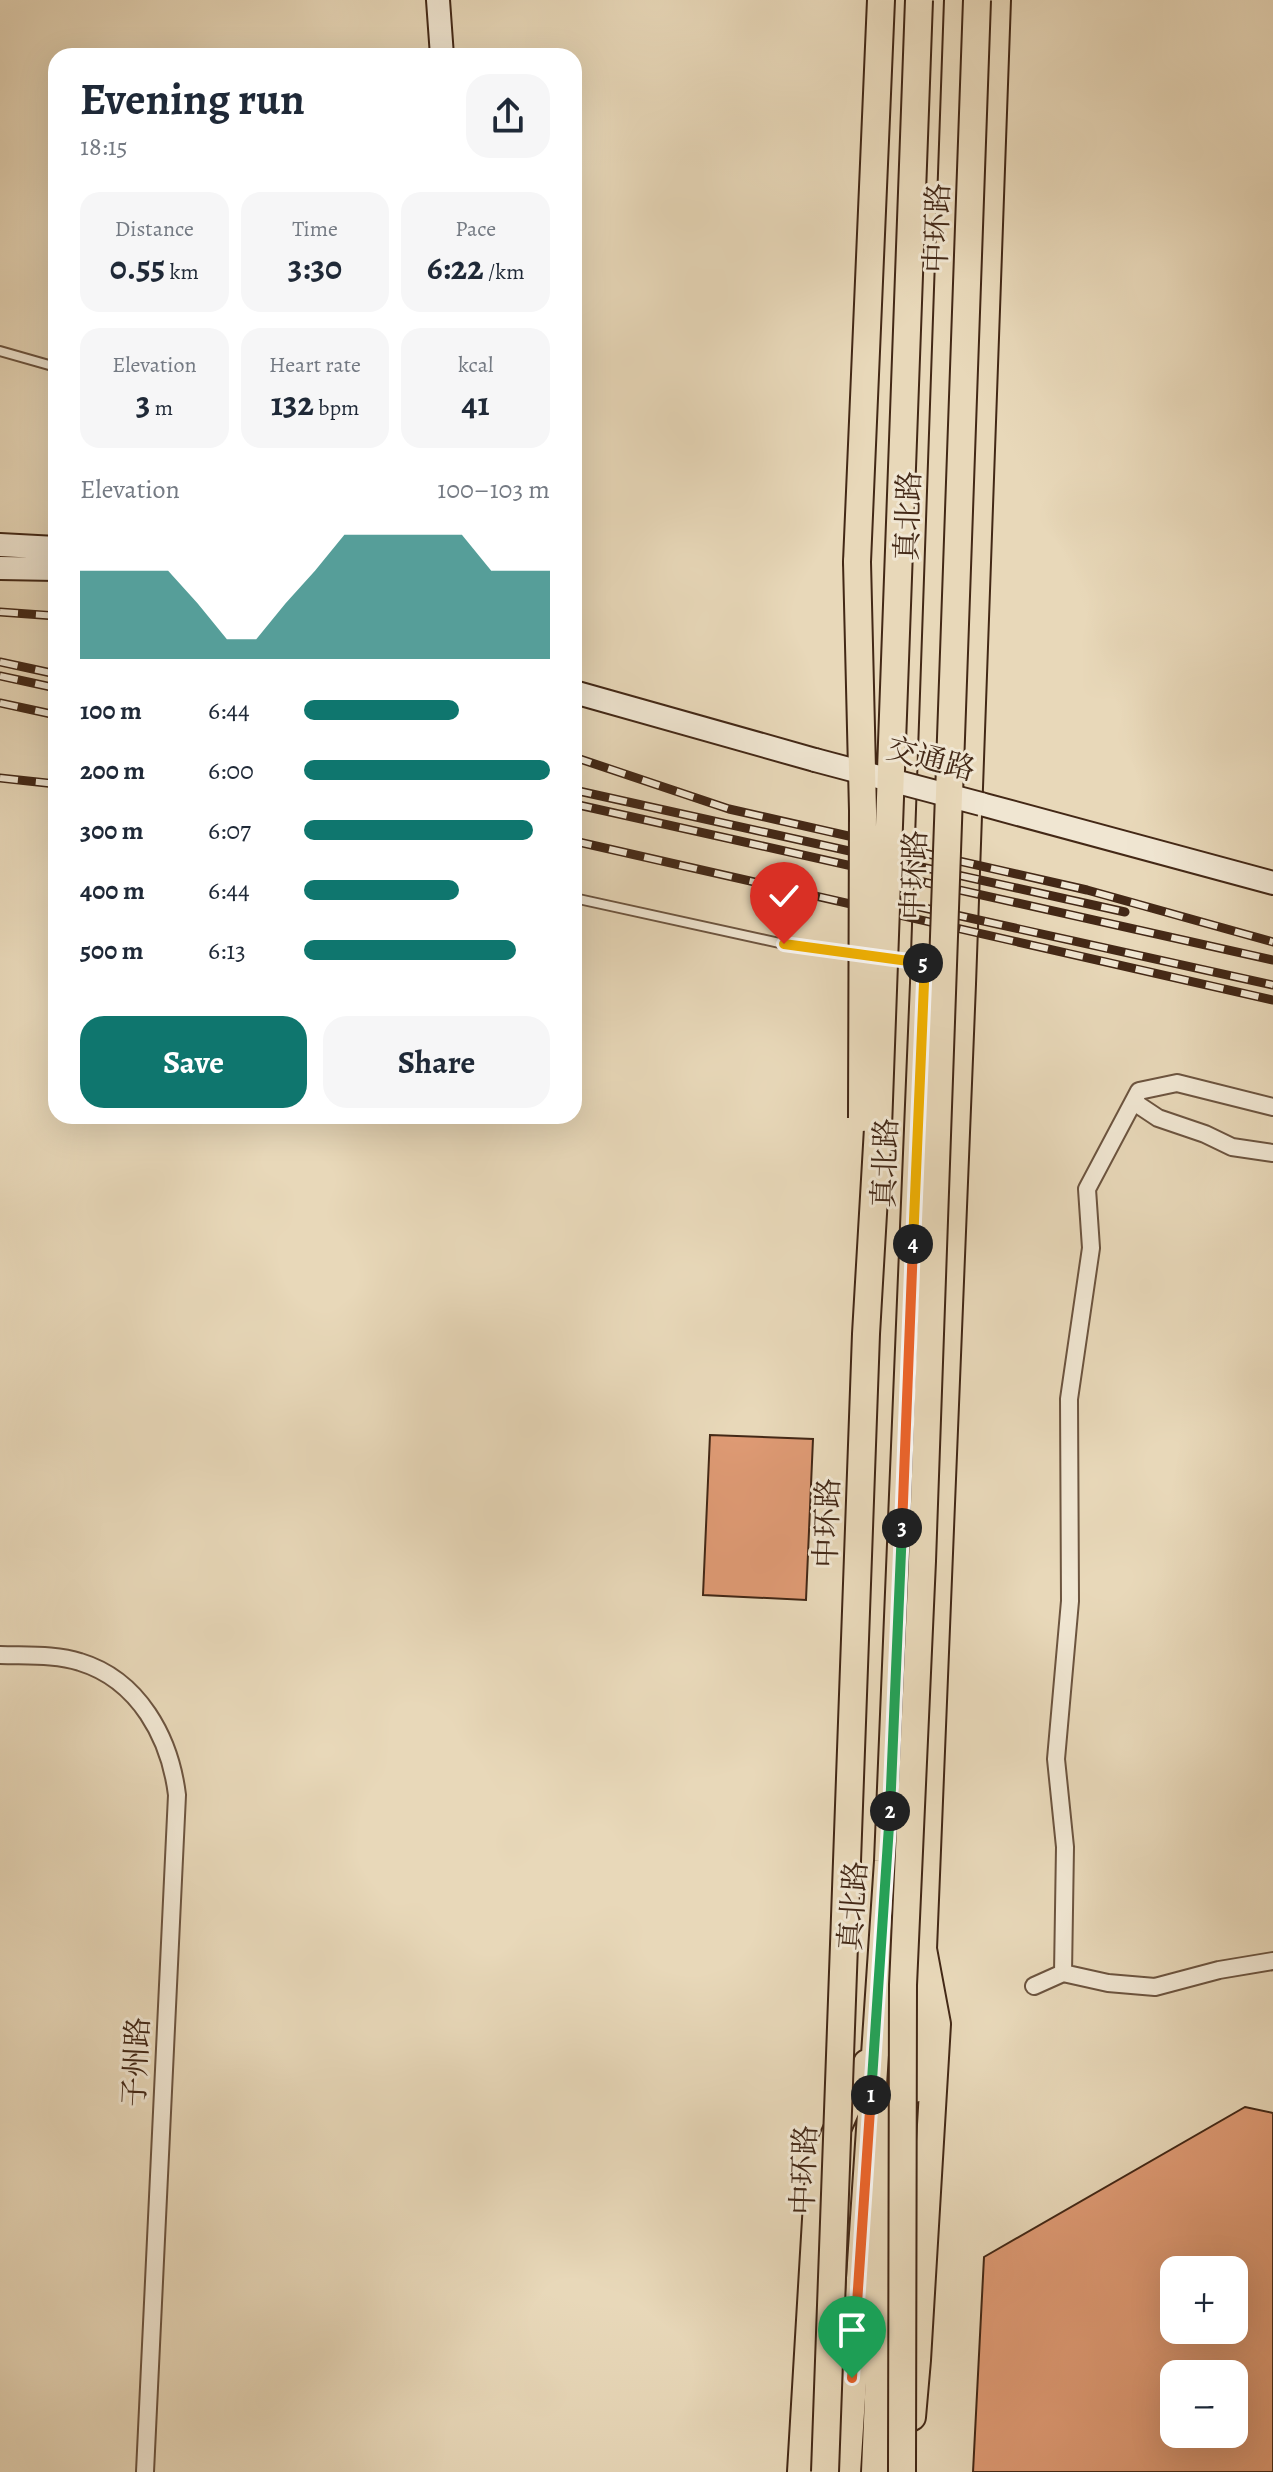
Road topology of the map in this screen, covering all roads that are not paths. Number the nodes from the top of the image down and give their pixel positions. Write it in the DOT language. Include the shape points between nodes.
graph roads {
  1 [pos="438,0"];
  2 [pos="881,0"];
  3 [pos="919,0"];
  4 [pos="958,0"];
  5 [pos="977,0"];
  6 [pos="997,0"];
  7 [pos="441,48"];
  8 [pos="0,351"];
  9 [pos="48,365"];
  10 [pos="0,545"];
  11 [pos="48,548"];
  12 [pos="0,568"];
  13 [pos="48,569"];
  14 [pos="582,694"];
  15 [pos="1273,883"];
  16 [pos="582,900"];
  17 [pos="925,963"];
  18 [pos="1134,1102"];
  19 [pos="1273,1107"];
  20 [pos="1273,1153"];
  21 [pos="866,1334"];
  22 [pos="0,1655"];
  23 [pos="923,1949"];
  24 [pos="1273,1961"];
  25 [pos="1063,1973"];
  26 [pos="903,1985"];
  27 [pos="1034,1986"];
  28 [pos="875,2045"];
  29 [pos="145,2472"];
  30 [pos="801,2472"];
  31 [pos="825,2472"];
  32 [pos="847,2472"];
  33 [pos="875,2472"];
  34 [pos="890,2472"];
  35 [pos="904,2472"];
  1 -- 7 [label="main road"];
  2 -- 21 [label="main road, bridge" via="857,562"];
  3 -- 21 [label="main road, 中环路, bridge"];
  4 -- 17 [label="main road, 真北路"];
  5 -- 26 [label="main road, 中环路, bridge"];
  6 -- 23 [label="main road"];
  8 -- 9 [label="lane"];
  10 -- 11 [label="main road"];
  12 -- 13 [label="main road"];
  14 -- 15 [label="main road, 交通路, bridge"];
  16 -- 17 [label="lane" via="784,944"];
  17 -- 28 [label="main road, 真北路" via="888,1861"];
  18 -- 19 [label="street" via="1139,1091 1177,1083"];
  18 -- 20 [label="street" via="1158,1118 1232,1147"];
  18 -- 25 [label="street" via="1087,1189 1091,1248 1069,1399 1070,1601 1056,1759 1065,1847"];
  21 -- 31 [label="main road, 中环路, bridge"];
  22 -- 29 [label="street, 子州路" via="79,1661 111,1675 144,1707 174,1767 177,1795"];
  23 -- 34 [label="main road"];
  23 -- 35 [label="main road" via="937,2024 917,2360"];
  24 -- 25 [label="street" via="1155,1987"];
  25 -- 27 [label="street"];
  26 -- 33 [label="main road, 中环路, bridge" via="887,2171"];
  26 -- 35 [label="main road, bridge"];
  28 -- 30 [label="main road" via="819,2169"];
  28 -- 32 [label="main road, 真北路"];
}
